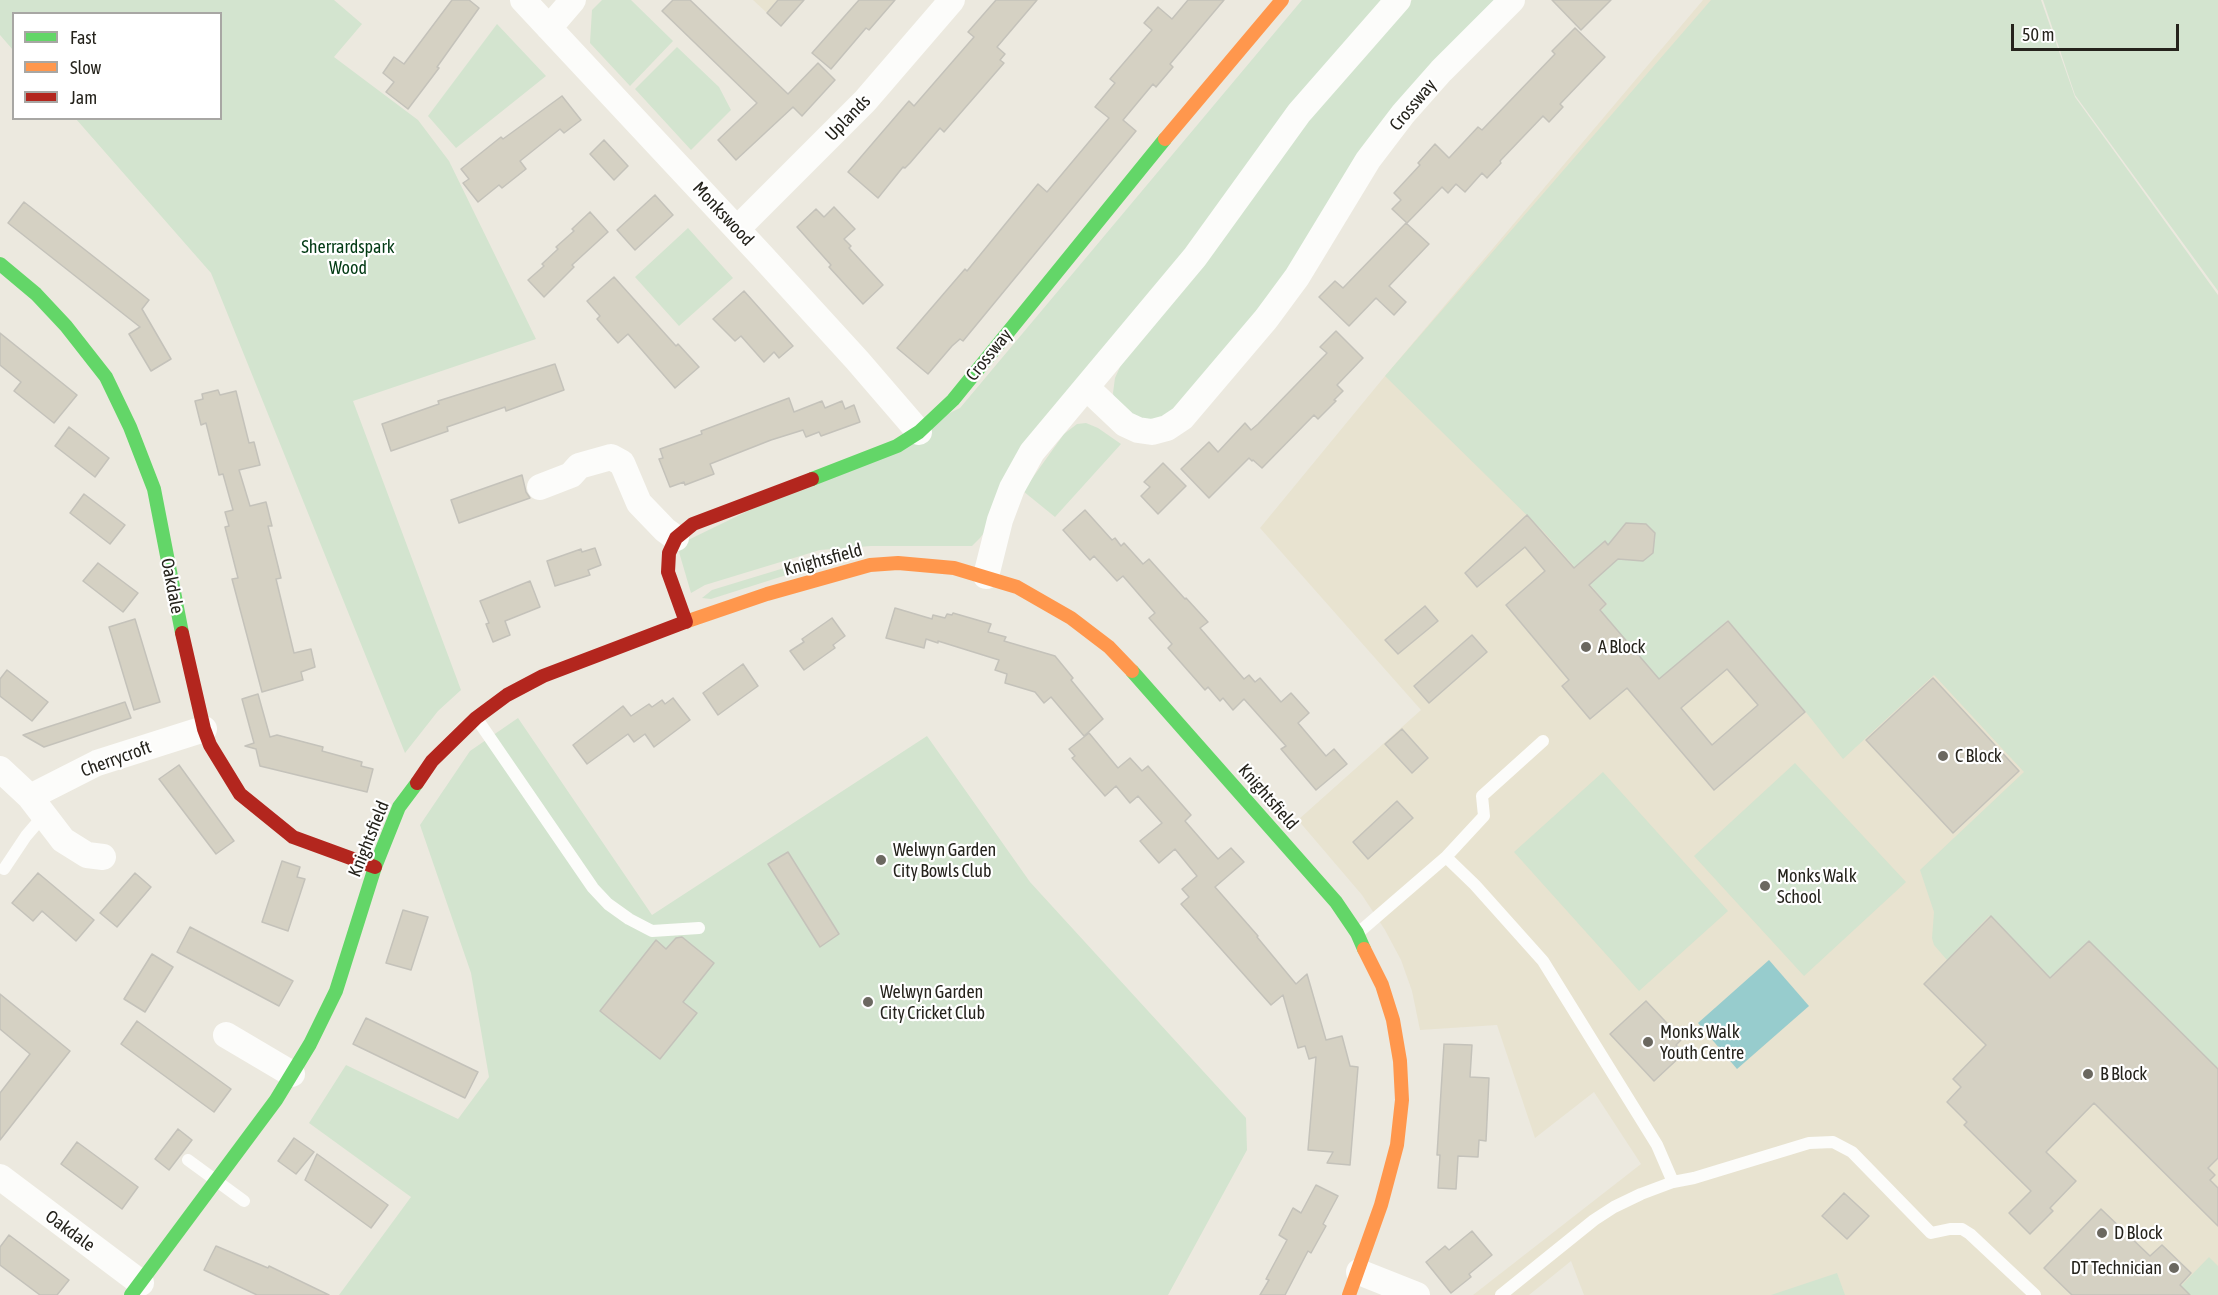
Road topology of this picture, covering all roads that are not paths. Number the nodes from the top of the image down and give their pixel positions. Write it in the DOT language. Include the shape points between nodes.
graph roads {
  1 [pos="523,0"];
  2 [pos="573,0"];
  3 [pos="952,0"];
  4 [pos="1282,0"];
  5 [pos="1398,0"];
  6 [pos="1512,0"];
  7 [pos="549,28"];
  8 [pos="737,229"];
  9 [pos="0,264"];
  10 [pos="1087,388"];
  11 [pos="919,432"];
  12 [pos="540,487"];
  13 [pos="676,538"];
  14 [pos="986,576"];
  15 [pos="686,622"];
  16 [pos="476,718"];
  17 [pos="204,729"];
  18 [pos="1543,741"];
  19 [pos="0,769"];
  20 [pos="37,806"];
  21 [pos="103,857"];
  22 [pos="1446,857"];
  23 [pos="375,867"];
  24 [pos="4,869"];
  25 [pos="699,928"];
  26 [pos="1357,933"];
  27 [pos="226,1035"];
  28 [pos="292,1074"];
  29 [pos="188,1160"];
  30 [pos="0,1177"];
  31 [pos="216,1181"];
  32 [pos="1673,1182"];
  33 [pos="244,1201"];
  34 [pos="1354,1284"];
  35 [pos="136,1289"];
  36 [pos="1417,1295"];
  37 [pos="1501,1295"];
  38 [pos="2035,1295"];
  1 -- 7 [label="street, Monkswood"];
  2 -- 7 [label="street"];
  3 -- 8 [label="street, Uplands" via="865,101"];
  4 -- 11 [label="street, Crossway" via="952,400"];
  5 -- 10 [label="street" via="1299,113 1195,257"];
  6 -- 10 [label="street, Crossway" via="1403,114 1368,160 1297,277 1182,417 1167,428 1138,430 1125,424"];
  7 -- 8 [label="street, Monkswood"];
  8 -- 11 [label="street, Monkswood"];
  9 -- 17 [label="street, Oakdale" via="66,326 106,377 130,427 154,489 173,595"];
  10 -- 14 [label="street" via="1032,452 1012,488"];
  11 -- 13 [label="street, Crossway" via="870,457 693,524"];
  12 -- 13 [label="street" via="571,475 579,466 611,458 622,463 639,503"];
  13 -- 15 [label="street" via="669,553 668,572"];
  14 -- 15 [label="street, Knightsfield" via="922,564 870,566 829,575"];
  14 -- 26 [label="street, Knightsfield" via="1049,603 1109,647 1315,877"];
  15 -- 16 [label="street, Knightsfield" via="543,676 507,695"];
  16 -- 23 [label="street, Knightsfield" via="432,761 399,807"];
  16 -- 25 [label="lane" via="608,904 652,931"];
  17 -- 20 [label="street, Cherrycroft" via="97,763"];
  17 -- 23 [label="street, Oakdale" via="240,794 293,837"];
  18 -- 22 [label="lane" via="1482,796 1484,816"];
  19 -- 20 [label="street"];
  20 -- 21 [label="street" via="63,840 87,855"];
  20 -- 24 [label="lane" via="26,836"];
  22 -- 26 [label="lane"];
  22 -- 32 [label="lane" via="1543,961 1657,1145"];
  23 -- 28 [label="street, Knightsfield" via="336,991"];
  26 -- 34 [label="street, Knightsfield" via="1382,985 1393,1020 1402,1100 1397,1145"];
  27 -- 28 [label="street"];
  28 -- 31 [label="street, Knightsfield"];
  29 -- 31 [label="lane"];
  30 -- 35 [label="street, Oakdale"];
  31 -- 33 [label="lane"];
  31 -- 35 [label="street, Knightsfield"];
  32 -- 37 [label="lane" via="1604,1214"];
  32 -- 38 [label="lane" via="1809,1143 1833,1142 1852,1152 1931,1233 1962,1229"];
  34 -- 36 [label="street"];
}
